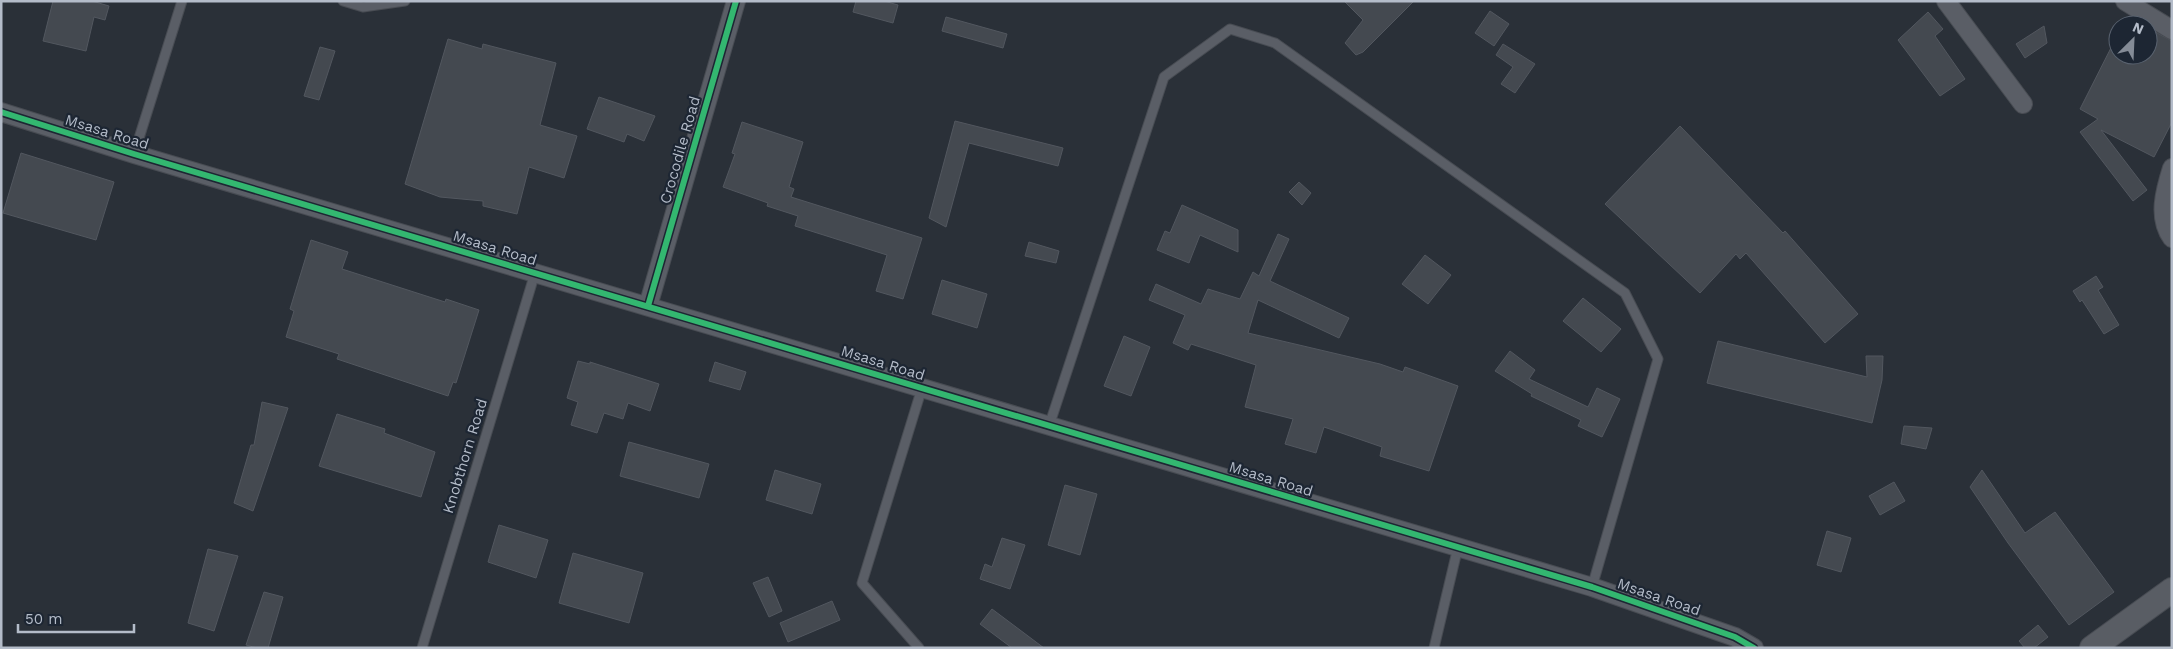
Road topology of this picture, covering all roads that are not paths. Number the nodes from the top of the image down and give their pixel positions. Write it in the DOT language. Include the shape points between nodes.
graph roads {
  1 [pos="182,1"];
  2 [pos="344,1"];
  3 [pos="404,1"];
  4 [pos="736,1"];
  5 [pos="1946,1"];
  6 [pos="2126,1"];
  7 [pos="2172,30"];
  8 [pos="2023,104"];
  9 [pos="1,112"];
  10 [pos="134,154"];
  11 [pos="2172,168"];
  12 [pos="2172,238"];
  13 [pos="534,273"];
  14 [pos="648,306"];
  15 [pos="922,388"];
  16 [pos="1049,426"];
  17 [pos="1458,547"];
  18 [pos="1592,587"];
  19 [pos="2172,590"];
  20 [pos="422,648"];
  21 [pos="918,648"];
  22 [pos="1434,648"];
  23 [pos="1754,648"];
  24 [pos="2092,648"];
  1 -- 10 [label="lane"];
  2 -- 3 [label="lane" via="363,7"];
  4 -- 14 [label="street, Crocodile Road"];
  5 -- 8 [label="street"];
  6 -- 7 [label="street"];
  9 -- 10 [label="street, Msasa Road"];
  10 -- 13 [label="street, Msasa Road"];
  11 -- 12 [label="street" via="2162,201 2166,230"];
  13 -- 14 [label="street, Msasa Road"];
  13 -- 20 [label="lane, Knobthorn Road"];
  14 -- 15 [label="street, Msasa Road"];
  15 -- 16 [label="street, Msasa Road"];
  15 -- 21 [label="lane" via="862,583"];
  16 -- 17 [label="street, Msasa Road"];
  16 -- 18 [label="lane" via="1164,77 1230,29 1275,42 1625,293 1658,359"];
  17 -- 18 [label="street, Msasa Road"];
  17 -- 22 [label="lane"];
  18 -- 23 [label="street, Msasa Road" via="1735,637"];
  19 -- 24 [label="street"];
}
